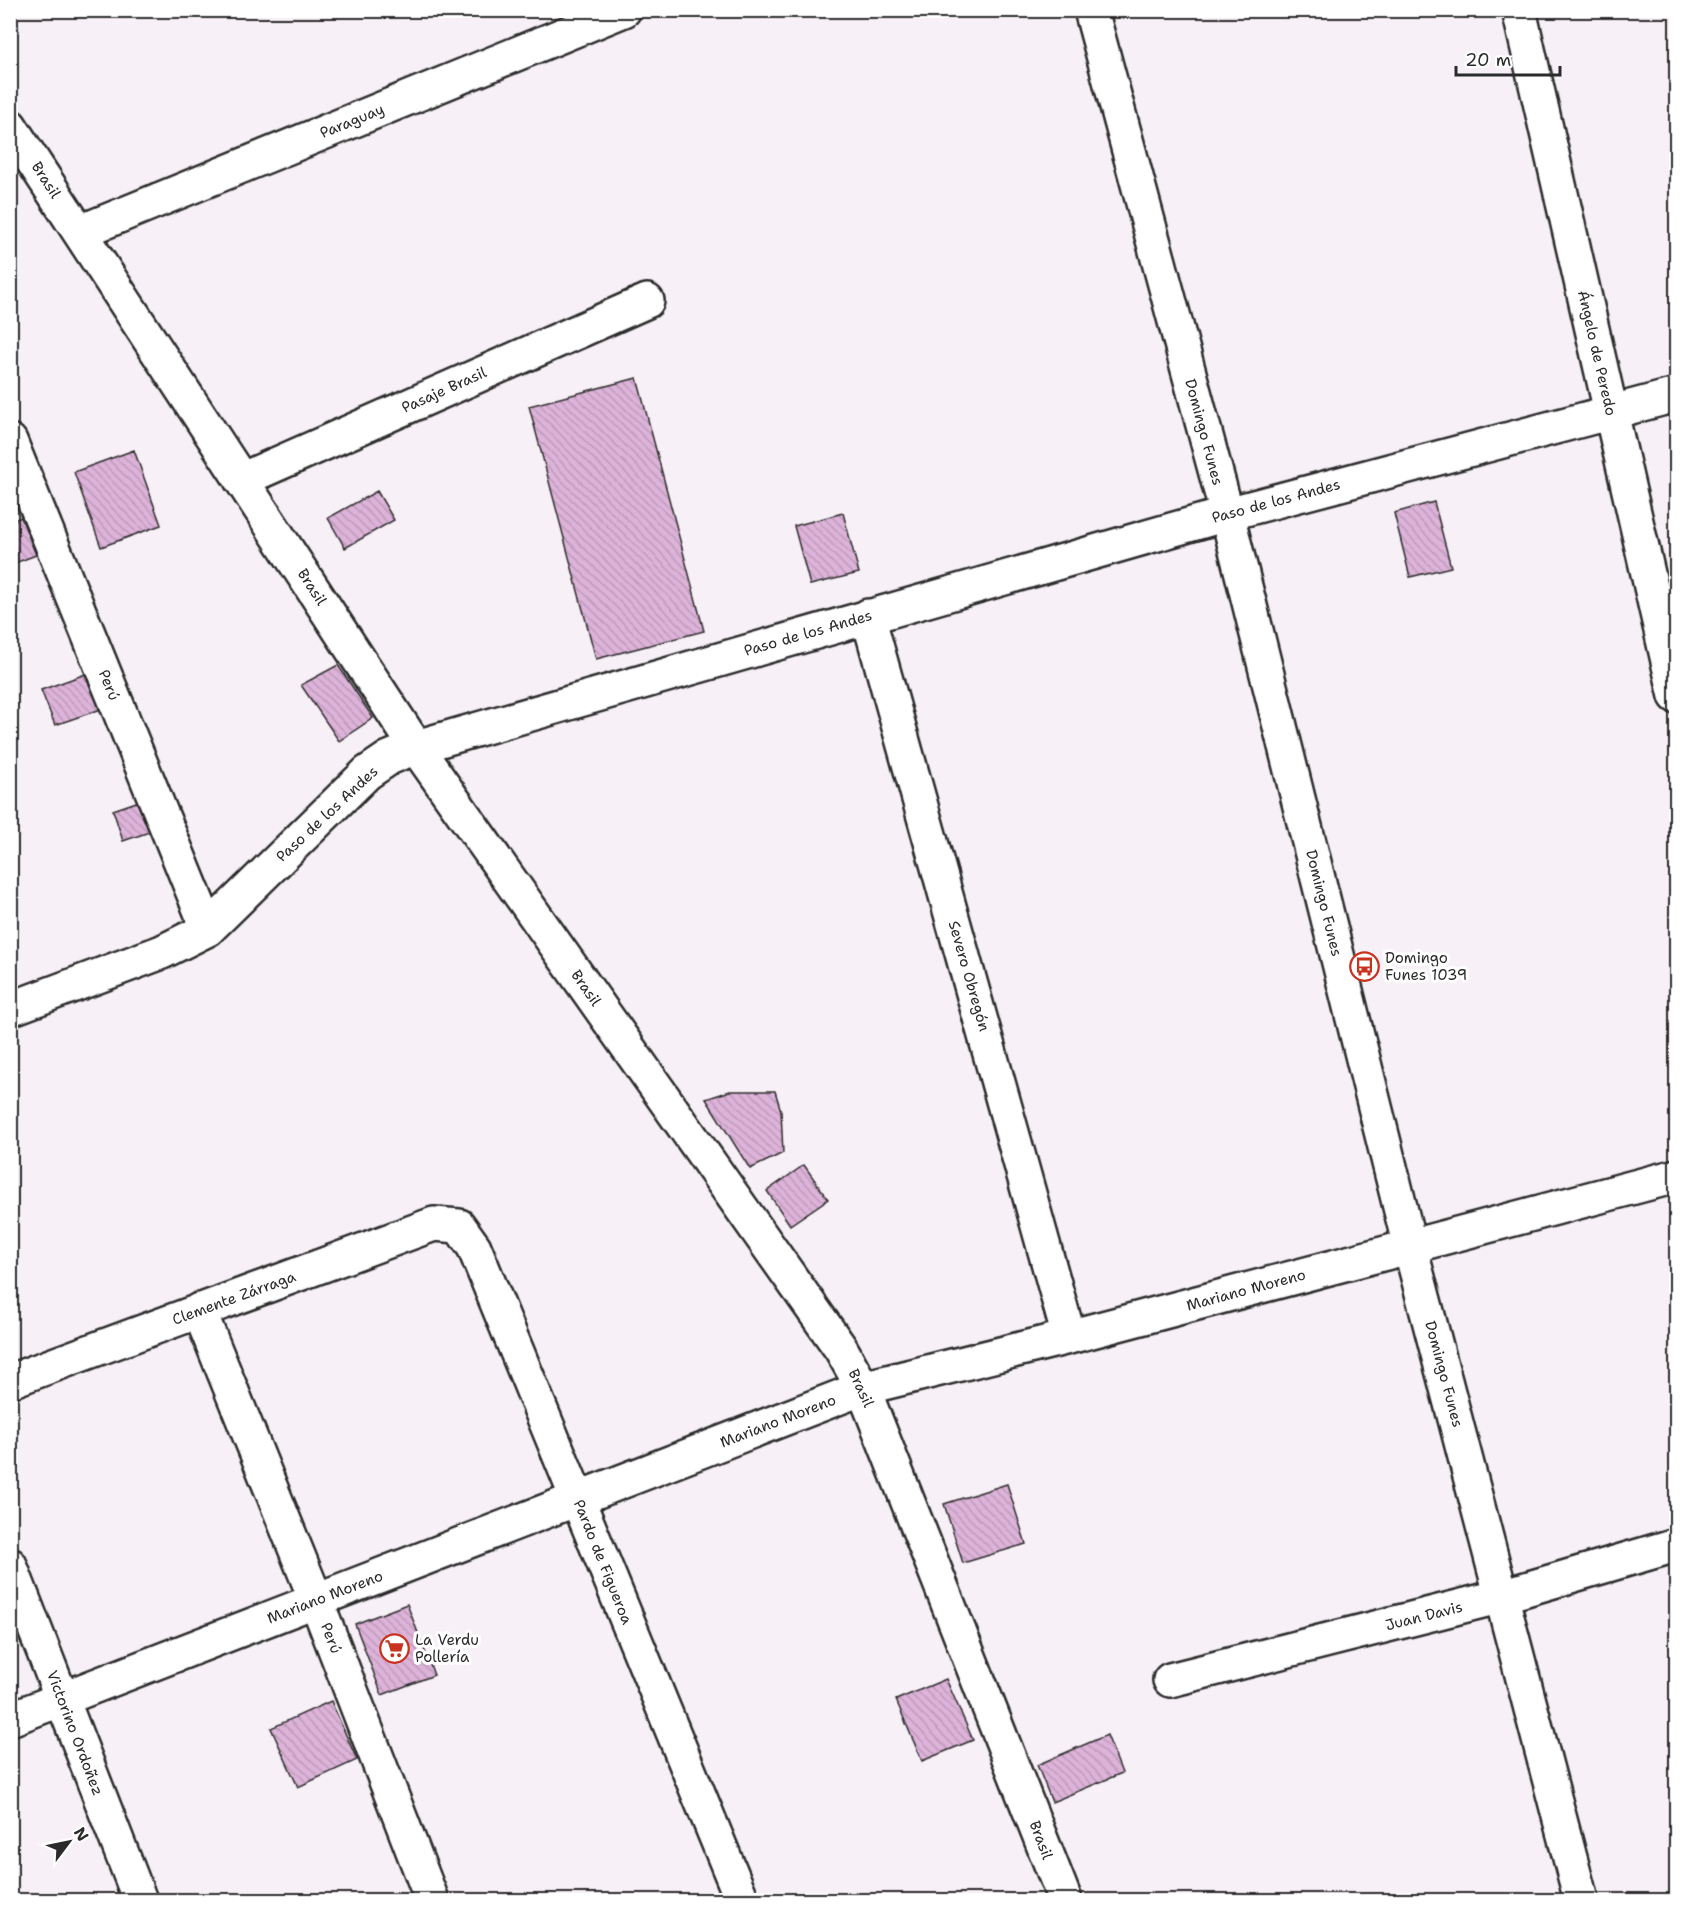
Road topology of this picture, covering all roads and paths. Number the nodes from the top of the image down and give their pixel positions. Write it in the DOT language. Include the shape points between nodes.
graph roads {
  1 [pos="624,10"];
  2 [pos="1091,10"];
  3 [pos="1519,10"];
  4 [pos="10,126"];
  5 [pos="80,232"];
  6 [pos="647,301"];
  7 [pos="1677,395"];
  8 [pos="1611,412"];
  9 [pos="10,441"];
  10 [pos="241,480"];
  11 [pos="1227,514"];
  12 [pos="868,616"];
  13 [pos="1677,696"];
  14 [pos="416,747"];
  15 [pos="208,929"];
  16 [pos="10,1009"];
  17 [pos="1677,1176"];
  18 [pos="459,1226"];
  19 [pos="1410,1247"];
  20 [pos="199,1310"];
  21 [pos="1069,1337"];
  22 [pos="10,1382"];
  23 [pos="863,1388"];
  24 [pos="577,1499"];
  25 [pos="1677,1545"];
  26 [pos="10,1564"];
  27 [pos="1502,1596"];
  28 [pos="316,1600"];
  29 [pos="1170,1680"];
  30 [pos="63,1699"];
  31 [pos="10,1719"];
  32 [pos="140,1900"];
  33 [pos="432,1900"];
  34 [pos="742,1900"];
  35 [pos="1065,1900"];
  36 [pos="1581,1900"];
  1 -- 5 [label="street, Paraguay"];
  2 -- 11 [label="street, Domingo Funes"];
  3 -- 8 [label="street, Ángelo de Peredo"];
  4 -- 5 [label="street, Brasil"];
  5 -- 10 [label="street, Brasil"];
  6 -- 10 [label="street, Pasaje Brasil"];
  7 -- 8 [label="street, Paso de los Andes"];
  8 -- 11 [label="street, Paso de los Andes"];
  8 -- 13 [label="street, Ángelo de Peredo"];
  9 -- 15 [label="street, Perú"];
  10 -- 14 [label="street, Brasil"];
  11 -- 12 [label="street, Paso de los Andes"];
  11 -- 19 [label="street, Domingo Funes"];
  12 -- 14 [label="street, Paso de los Andes"];
  12 -- 21 [label="street, Severo Obregón"];
  14 -- 15 [label="street, Paso de los Andes" via="367,773"];
  14 -- 23 [label="street, Brasil" via="842,1349"];
  15 -- 16 [label="street, Paso de los Andes" via="162,952"];
  17 -- 19 [label="street, Mariano Moreno"];
  18 -- 20 [label="street, Clemente Zárraga" via="434,1224"];
  18 -- 24 [label="street, Pardo de Figueroa" via="474,1247"];
  19 -- 21 [label="street, Mariano Moreno"];
  19 -- 27 [label="street, Domingo Funes"];
  20 -- 22 [label="street, Clemente Zárraga"];
  20 -- 28 [label="street, Perú"];
  21 -- 23 [label="street, Mariano Moreno"];
  23 -- 24 [label="street, Mariano Moreno"];
  23 -- 35 [label="street, Brasil"];
  24 -- 28 [label="street, Mariano Moreno"];
  24 -- 34 [label="street, Pardo de Figueroa"];
  25 -- 27 [label="street, Juan Davis"];
  26 -- 30 [label="street, Victorino Ordoñez"];
  27 -- 29 [label="street, Juan Davis"];
  27 -- 36 [label="street, Domingo Funes"];
  28 -- 30 [label="street, Mariano Moreno"];
  28 -- 33 [label="street, Perú"];
  30 -- 31 [label="street, Mariano Moreno"];
  30 -- 32 [label="street, Victorino Ordoñez"];
}
